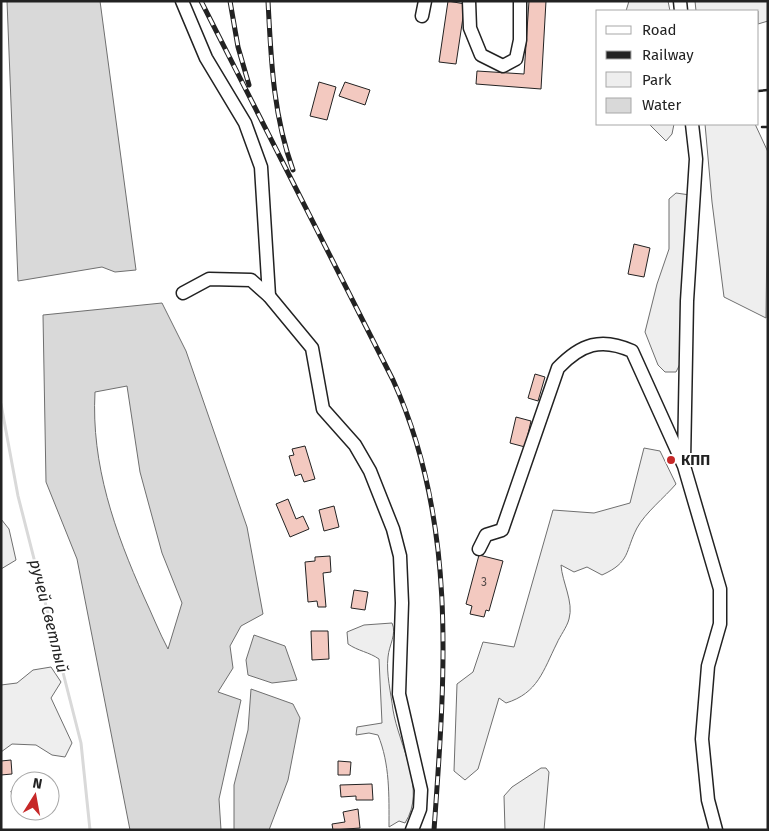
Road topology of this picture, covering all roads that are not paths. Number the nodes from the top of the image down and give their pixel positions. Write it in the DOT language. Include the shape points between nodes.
graph roads {
  1 [pos="182,1"];
  2 [pos="425,1"];
  3 [pos="469,1"];
  4 [pos="520,1"];
  5 [pos="422,16"];
  6 [pos="692,125"];
  7 [pos="183,293"];
  8 [pos="269,296"];
  9 [pos="684,466"];
  10 [pos="478,549"];
  11 [pos="412,830"];
  12 [pos="716,830"];
  1 -- 8 [label="street" via="206,58 245,123 261,167"];
  2 -- 5 [label="street"];
  3 -- 4 [label="street" via="470,28 481,55 503,66 516,58 520,40"];
  6 -- 9 [label="street" via="696,159 687,301"];
  7 -- 8 [label="street" via="209,279 251,280"];
  8 -- 11 [label="street" via="312,348 323,409 363,455 398,546 402,603 400,694 421,790 420,809"];
  9 -- 10 [label="street" via="632,351 596,343 570,355 558,368 502,530 486,535"];
  9 -- 12 [label="street" via="720,589 720,624 708,666 702,739 708,800"];
}
